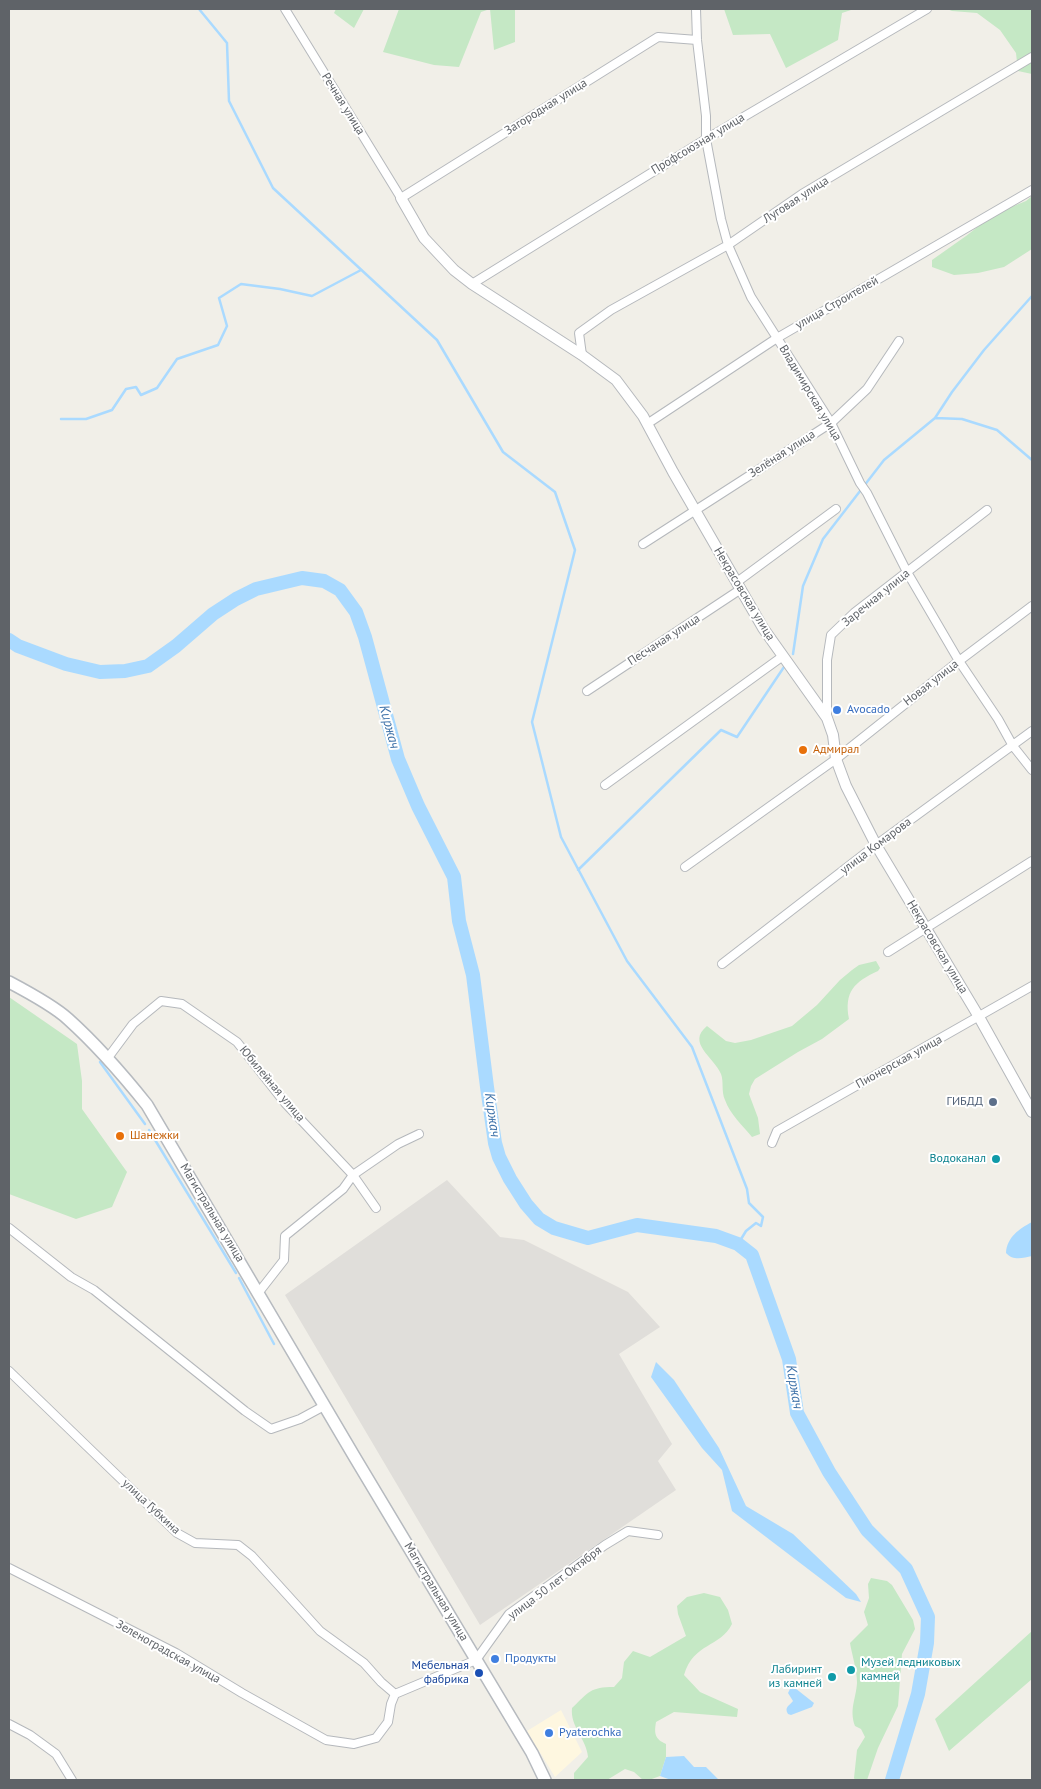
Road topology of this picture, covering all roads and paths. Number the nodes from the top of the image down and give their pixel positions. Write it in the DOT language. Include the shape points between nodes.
graph roads {
  1 [pos="284,9"];
  2 [pos="696,9"];
  3 [pos="927,9"];
  4 [pos="697,40"];
  5 [pos="1032,57"];
  6 [pos="706,139"];
  7 [pos="1032,190"];
  8 [pos="401,198"];
  9 [pos="728,245"];
  10 [pos="472,284"];
  11 [pos="777,338"];
  12 [pos="899,341"];
  13 [pos="582,355"];
  14 [pos="831,422"];
  15 [pos="647,424"];
  16 [pos="836,509"];
  17 [pos="694,510"];
  18 [pos="987,510"];
  19 [pos="643,544"];
  20 [pos="907,572"];
  21 [pos="739,585"];
  22 [pos="1032,606"];
  23 [pos="783,656"];
  24 [pos="959,661"];
  25 [pos="586,690"];
  26 [pos="827,718"];
  27 [pos="1032,732"];
  28 [pos="1013,746"];
  29 [pos="836,759"];
  30 [pos="1032,770"];
  31 [pos="605,785"];
  32 [pos="876,845"];
  33 [pos="1032,860"];
  34 [pos="685,867"];
  35 [pos="926,927"];
  36 [pos="888,952"];
  37 [pos="722,964"];
  38 [pos="9,982"];
  39 [pos="1032,986"];
  40 [pos="979,1017"];
  41 [pos="107,1058"];
  42 [pos="1032,1112"];
  43 [pos="419,1134"];
  44 [pos="772,1143"];
  45 [pos="353,1175"];
  46 [pos="376,1208"];
  47 [pos="9,1228"];
  48 [pos="258,1292"];
  49 [pos="9,1371"];
  50 [pos="324,1406"];
  51 [pos="658,1535"];
  52 [pos="9,1568"];
  53 [pos="476,1660"];
  54 [pos="395,1694"];
  55 [pos="9,1724"];
  56 [pos="72,1780"];
  57 [pos="545,1780"];
  1 -- 8 [label="street, Речная улица"];
  2 -- 4 [label="street, Владимирская улица"];
  3 -- 6 [label="street, Профсоюзная улица"];
  4 -- 6 [label="street, Владимирская улица"];
  4 -- 8 [label="street, Загородная улица" via="658,37"];
  5 -- 9 [label="street, Луговая улица" via="802,194"];
  6 -- 9 [label="street, Владимирская улица" via="720,219"];
  6 -- 10 [label="street, Профсоюзная улица"];
  7 -- 11 [label="street, улица Строителей"];
  8 -- 10 [label="street, Некрасовская улица" via="424,238"];
  9 -- 11 [label="street, Владимирская улица" via="751,298"];
  9 -- 13 [label="street, Луговая улица" via="611,310 579,333"];
  10 -- 13 [label="street, Некрасовская улица"];
  11 -- 14 [label="street, Владимирская улица"];
  11 -- 15 [label="street, улица Строителей"];
  12 -- 14 [label="street, Зелёная улица" via="867,389"];
  13 -- 15 [label="street, Некрасовская улица" via="616,380"];
  14 -- 17 [label="street, Зелёная улица"];
  14 -- 20 [label="street, Владимирская улица"];
  15 -- 17 [label="street, Некрасовская улица"];
  16 -- 21 [label="street, Песчаная улица"];
  17 -- 19 [label="street, Зелёная улица"];
  17 -- 21 [label="street, Некрасовская улица"];
  18 -- 20 [label="street, Заречная улица"];
  20 -- 24 [label="street, Владимирская улица"];
  20 -- 26 [label="street, Заречная улица" via="831,635 827,660"];
  21 -- 23 [label="street, Некрасовская улица"];
  21 -- 25 [label="street, Песчаная улица"];
  22 -- 24 [label="street, Новая улица"];
  23 -- 26 [label="street, Некрасовская улица"];
  23 -- 31 [label="street"];
  24 -- 28 [label="street, Владимирская улица"];
  24 -- 29 [label="street, Новая улица"];
  26 -- 29 [label="street, Некрасовская улица" via="834,735"];
  27 -- 28 [label="street, улица Комарова"];
  28 -- 30 [label="street, Владимирская улица"];
  28 -- 32 [label="street, улица Комарова"];
  29 -- 32 [label="street, Некрасовская улица"];
  29 -- 34 [label="street, Новая улица"];
  32 -- 35 [label="street, Некрасовская улица"];
  32 -- 37 [label="street, улица Комарова"];
  33 -- 35 [label="street"];
  35 -- 36 [label="street"];
  35 -- 40 [label="street, Некрасовская улица"];
  38 -- 41 [label="main road, Магистральная улица" via="67,1018"];
  39 -- 40 [label="street, Пионерская улица"];
  40 -- 42 [label="street, Некрасовская улица"];
  40 -- 44 [label="street, Пионерская улица" via="776,1131"];
  41 -- 45 [label="street, Юбилейная улица" via="133,1024 161,1001 182,1004 237,1042 285,1103"];
  41 -- 48 [label="main road, Магистральная улица" via="147,1105"];
  43 -- 45 [label="street" via="398,1144"];
  45 -- 46 [label="street, Юбилейная улица"];
  45 -- 48 [label="street" via="343,1188 285,1236 284,1260"];
  47 -- 50 [label="street" via="71,1277 94,1290 271,1429"];
  48 -- 50 [label="main road, Магистральная улица"];
  49 -- 54 [label="street, улица Губкина" via="177,1533 195,1543 238,1545 252,1556 320,1631 364,1663"];
  50 -- 53 [label="main road, Магистральная улица"];
  51 -- 53 [label="street, улица 50 лет Октября" via="628,1531 605,1545 509,1614"];
  52 -- 54 [label="street, Зеленоградская улица" via="176,1653 326,1740 354,1744 376,1738 388,1722"];
  53 -- 54 [label="street"];
  53 -- 57 [label="main road, Магистральная улица"];
  55 -- 56 [label="street" via="56,1754"];
}
